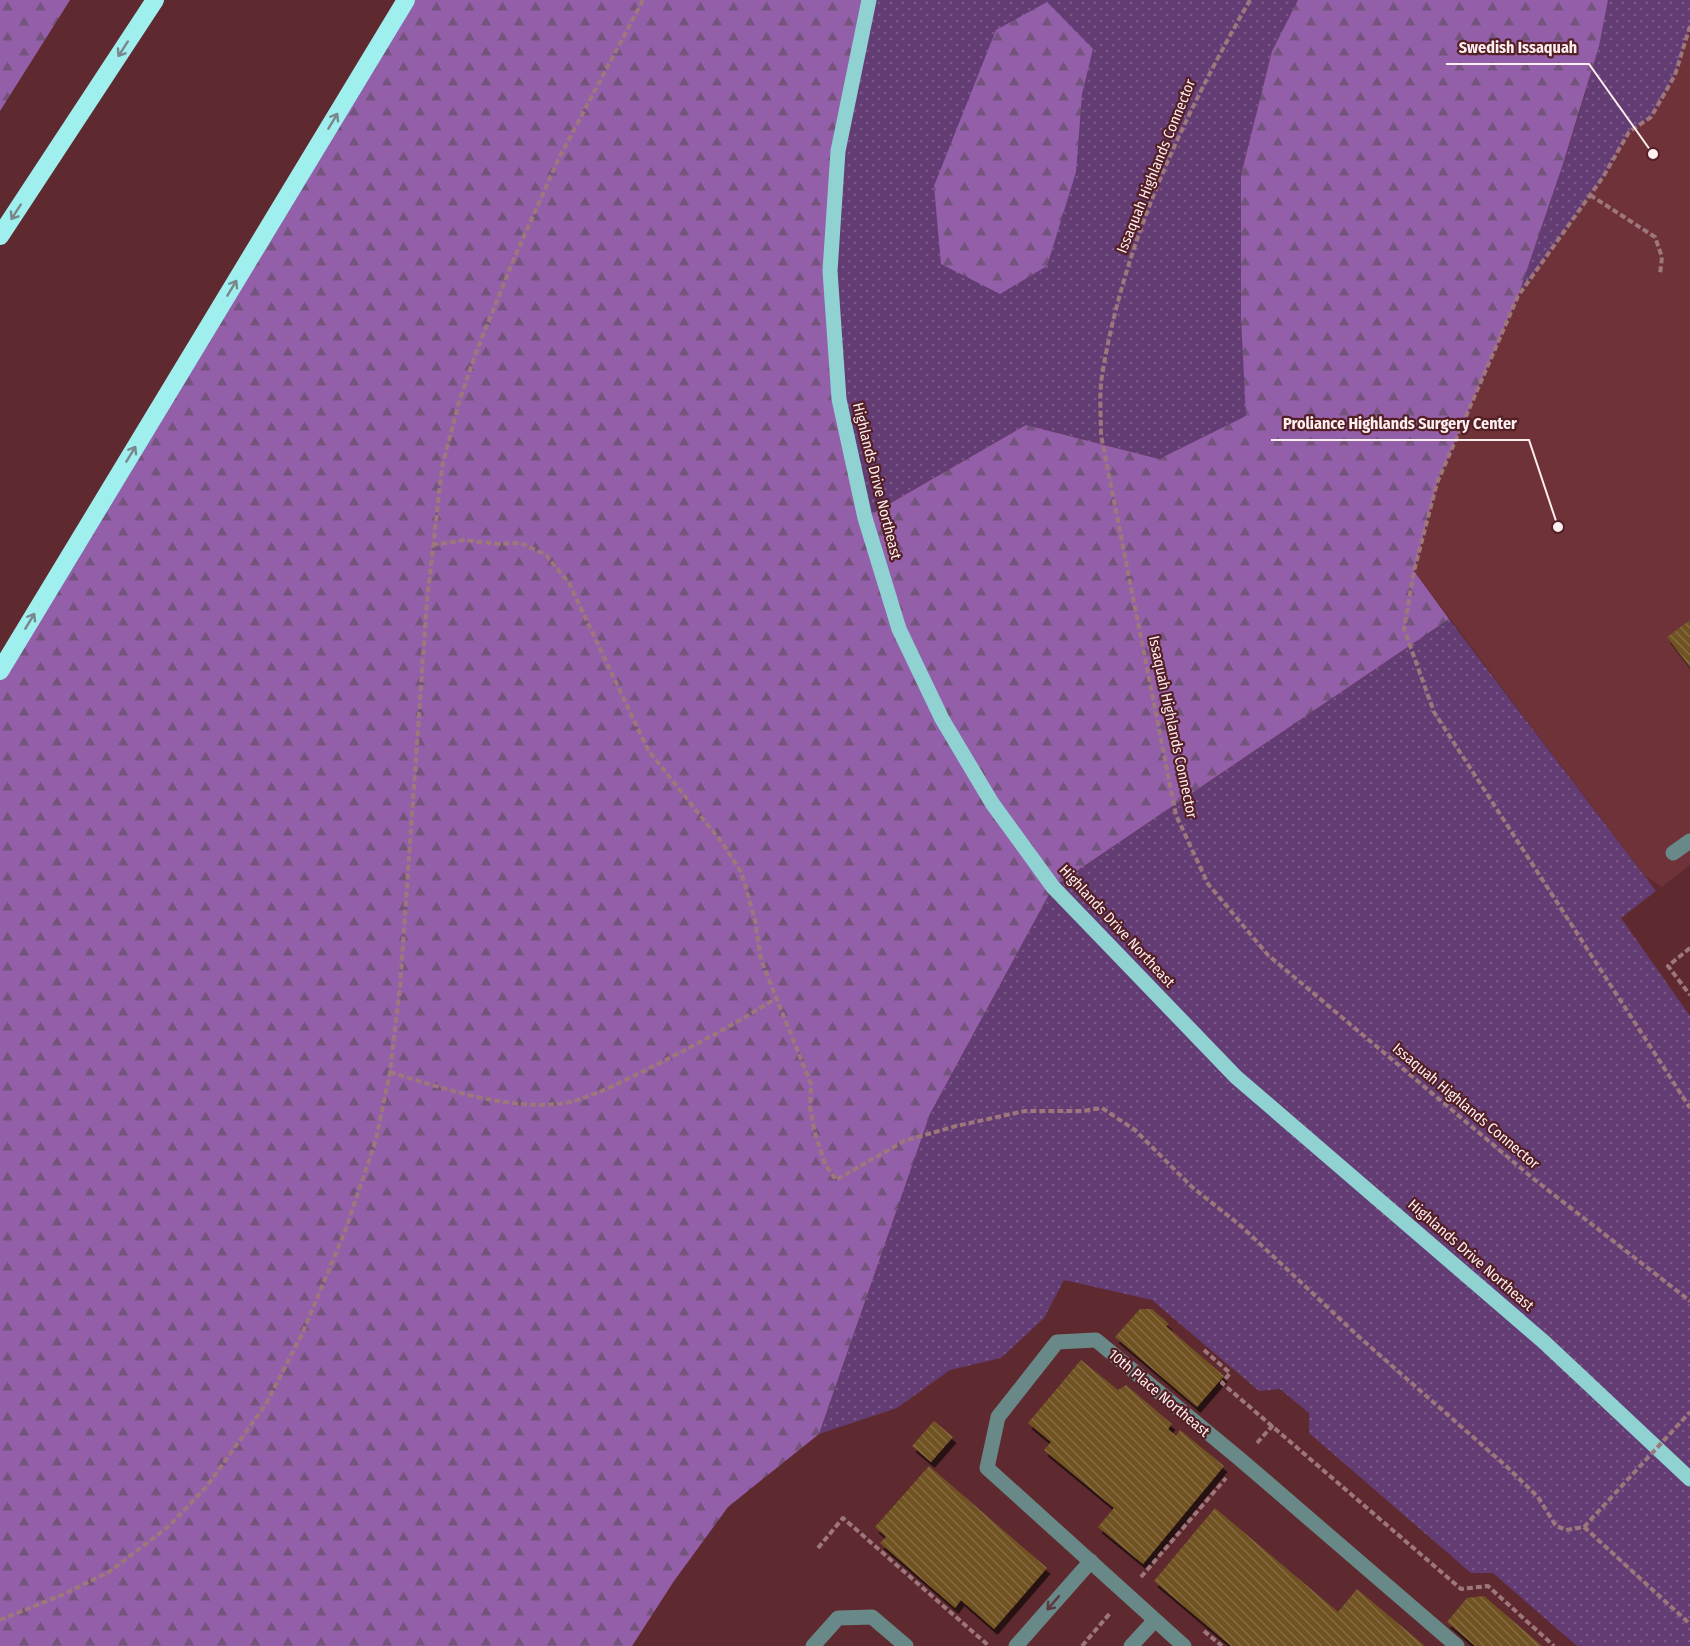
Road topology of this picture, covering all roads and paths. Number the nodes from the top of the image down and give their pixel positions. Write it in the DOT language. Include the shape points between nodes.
graph roads {
  1 [pos="155,0"];
  2 [pos="406,0"];
  3 [pos="643,0"];
  4 [pos="869,0"];
  5 [pos="1250,0"];
  6 [pos="1690,26"];
  7 [pos="1590,195"];
  8 [pos="0,236"];
  9 [pos="1660,274"];
  10 [pos="432,545"];
  11 [pos="0,671"];
  12 [pos="1690,841"];
  13 [pos="1673,853"];
  14 [pos="1690,948"];
  15 [pos="1690,995"];
  16 [pos="778,997"];
  17 [pos="390,1072"];
  18 [pos="1690,1108"];
  19 [pos="1690,1301"];
  20 [pos="1204,1350"];
  21 [pos="1690,1412"];
  22 [pos="1273,1425"];
  23 [pos="1241,1460"];
  24 [pos="1690,1479"];
  25 [pos="1584,1527"];
  26 [pos="818,1548"];
  27 [pos="1090,1561"];
  28 [pos="1127,1593"];
  29 [pos="0,1620"];
  30 [pos="1155,1620"];
  31 [pos="1690,1624"];
  32 [pos="813,1646"];
  33 [pos="906,1646"];
  34 [pos="989,1646"];
  35 [pos="1016,1646"];
  36 [pos="1082,1646"];
  37 [pos="1131,1646"];
  38 [pos="1185,1646"];
  39 [pos="1457,1646"];
  40 [pos="1554,1646"];
  1 -- 8 [label="highway, one-way"];
  11 -- 2 [label="highway, one-way"];
  3 -- 10 [label="path" via="558,160 477,350 442,467"];
  4 -- 24 [label="main road, Highlands Drive Northeast" via="838,151 830,271 839,399 865,518 899,629 942,719 992,803 1053,887 1236,1077 1544,1342"];
  5 -- 19 [label="path, Issaquah Highlands Connector" via="1206,76 1133,247 1102,377 1101,435 1176,815 1208,884 1268,955 1535,1180"];
  6 -- 7 [label="path" via="1675,75 1651,117 1629,132"];
  7 -- 9 [label="path" via="1655,237 1662,257"];
  7 -- 18 [label="path" via="1518,296 1437,483 1414,571 1404,629 1434,712"];
  10 -- 16 [label="path" via="465,540 522,543 546,555 568,583 648,750 741,872 755,920 761,960"];
  10 -- 17 [label="path" via="400,987"];
  12 -- 13 [label="street"];
  14 -- 15 [label="path" via="1668,966"];
  16 -- 17 [label="path" via="724,1030 630,1078 573,1101 478,1099"];
  16 -- 25 [label="path" via="811,1084 810,1107 825,1164 836,1180 904,1141 956,1126 1025,1111 1102,1108 1135,1130 1192,1187 1241,1226 1358,1336 1513,1472 1538,1497 1556,1526 1566,1530"];
  17 -- 29 [label="path" via="376,1140 344,1234 302,1334 266,1404 207,1485 169,1526 108,1572"];
  20 -- 22 [label="path" via="1230,1373 1222,1383"];
  21 -- 25 [label="path, bridge"];
  22 -- 23 [label="path"];
  22 -- 40 [label="path" via="1461,1588 1488,1586"];
  23 -- 27 [label="street, 10th Place Northeast" via="1096,1340 1057,1342 998,1417 987,1468"];
  23 -- 28 [label="path"];
  23 -- 39 [label="street, 10th Place Northeast"];
  25 -- 31 [label="path"];
  26 -- 34 [label="path" via="843,1518"];
  27 -- 28 [label="street, 10th Place Northeast"];
  27 -- 35 [label="street, one-way"];
  28 -- 30 [label="street, 10th Place Northeast"];
  28 -- 36 [label="path"];
  30 -- 37 [label="street"];
  30 -- 38 [label="street, 10th Place Northeast"];
  32 -- 33 [label="street" via="838,1618 872,1617"];
}
